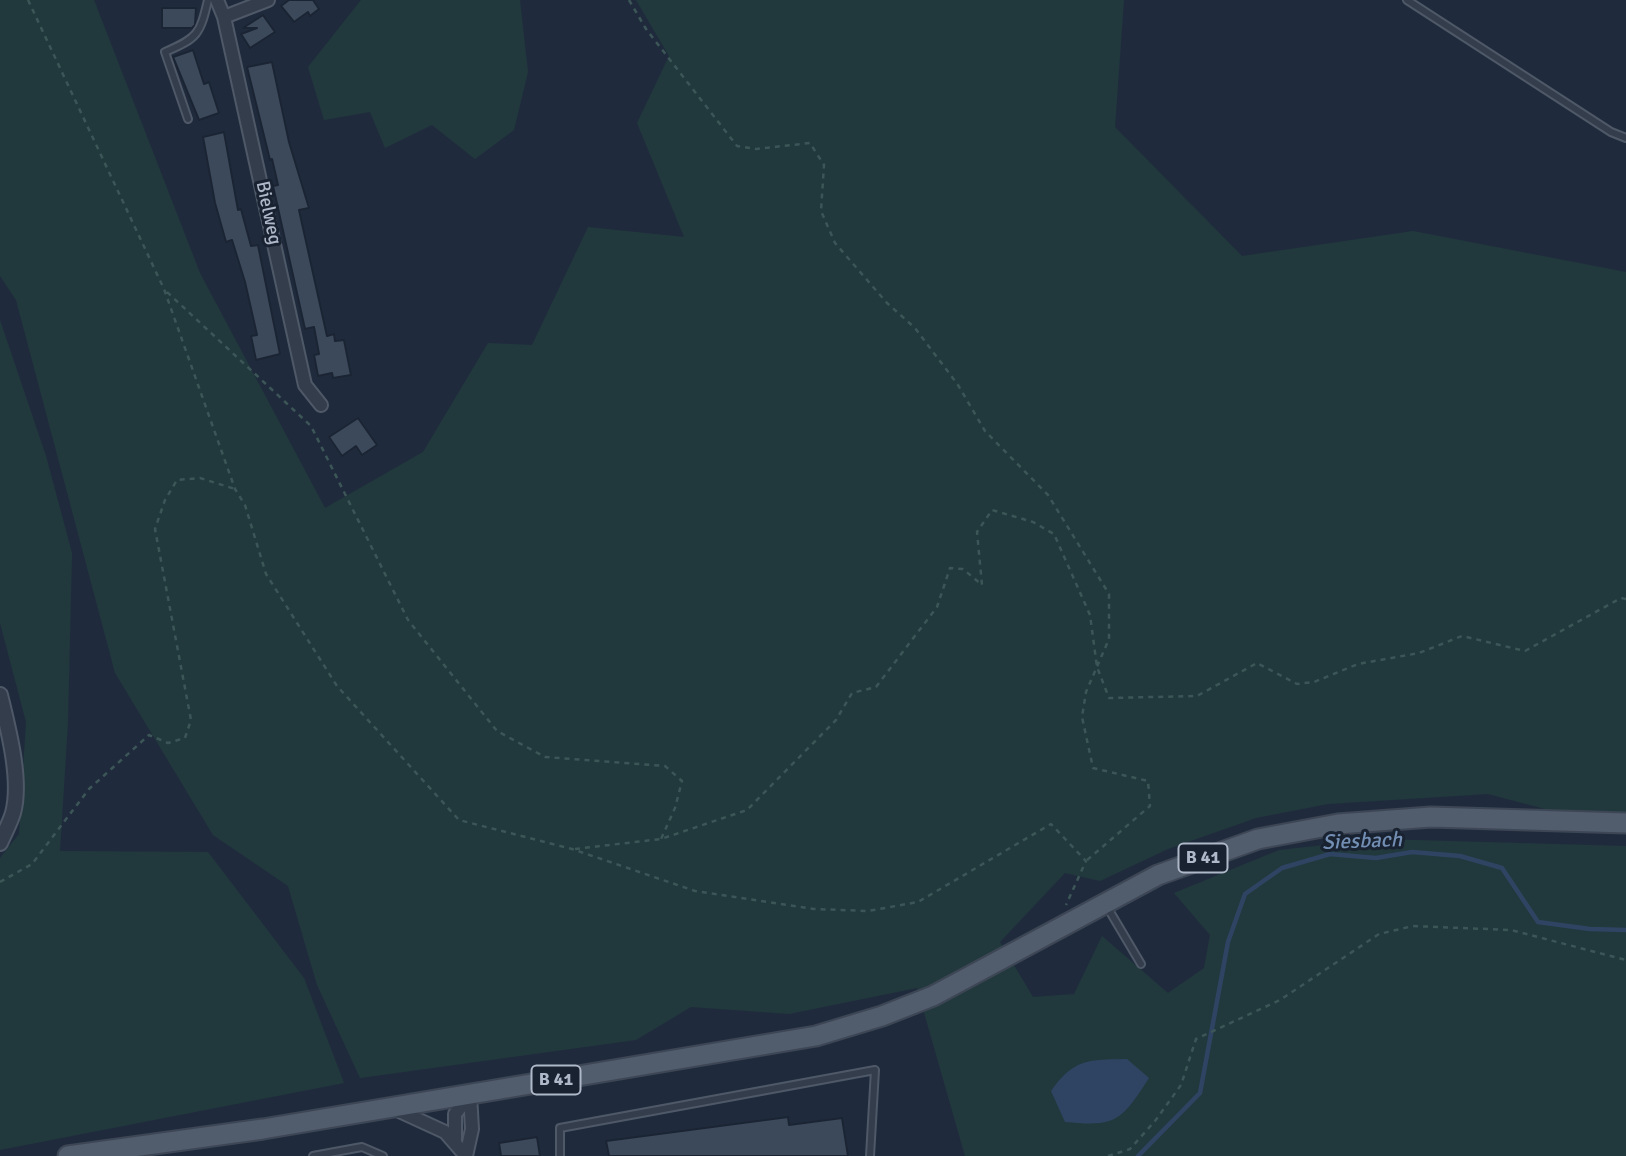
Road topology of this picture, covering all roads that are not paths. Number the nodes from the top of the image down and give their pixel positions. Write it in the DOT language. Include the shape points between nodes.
graph roads {
  1 [pos="208,0"];
  2 [pos="217,0"];
  3 [pos="268,0"];
  4 [pos="1407,0"];
  5 [pos="224,17"];
  6 [pos="188,119"];
  7 [pos="1626,138"];
  8 [pos="321,405"];
  9 [pos="0,695"];
  10 [pos="1626,823"];
  11 [pos="0,843"];
  12 [pos="1105,904"];
  13 [pos="1142,964"];
  14 [pos="470,1095"];
  15 [pos="391,1108"];
  16 [pos="455,1142"];
  17 [pos="68,1156"];
  18 [pos="313,1156"];
  19 [pos="383,1156"];
  20 [pos="466,1156"];
  21 [pos="560,1156"];
  22 [pos="870,1156"];
  1 -- 6 [label="lane" via="202,27 192,41 165,52"];
  2 -- 5 [label="street, Bielweg"];
  3 -- 5 [label="street"];
  4 -- 7 [label="lane"];
  5 -- 8 [label="street, Bielweg" via="305,384"];
  9 -- 11 [label="street" via="14,776 13,812"];
  10 -- 12 [label="main road, B 41" via="1431,817 1299,830 1258,839 1158,875"];
  12 -- 13 [label="lane"];
  12 -- 14 [label="main road, B 41" via="933,996 816,1036"];
  14 -- 15 [label="main road, B 41"];
  14 -- 16 [label="street" via="455,1114"];
  14 -- 20 [label="street" via="472,1129"];
  15 -- 16 [label="street" via="434,1125"];
  15 -- 17 [label="main road, B 41"];
  16 -- 20 [label="street"];
  18 -- 19 [label="lane" via="362,1147"];
  21 -- 22 [label="lane" via="560,1128 875,1070"];
}
